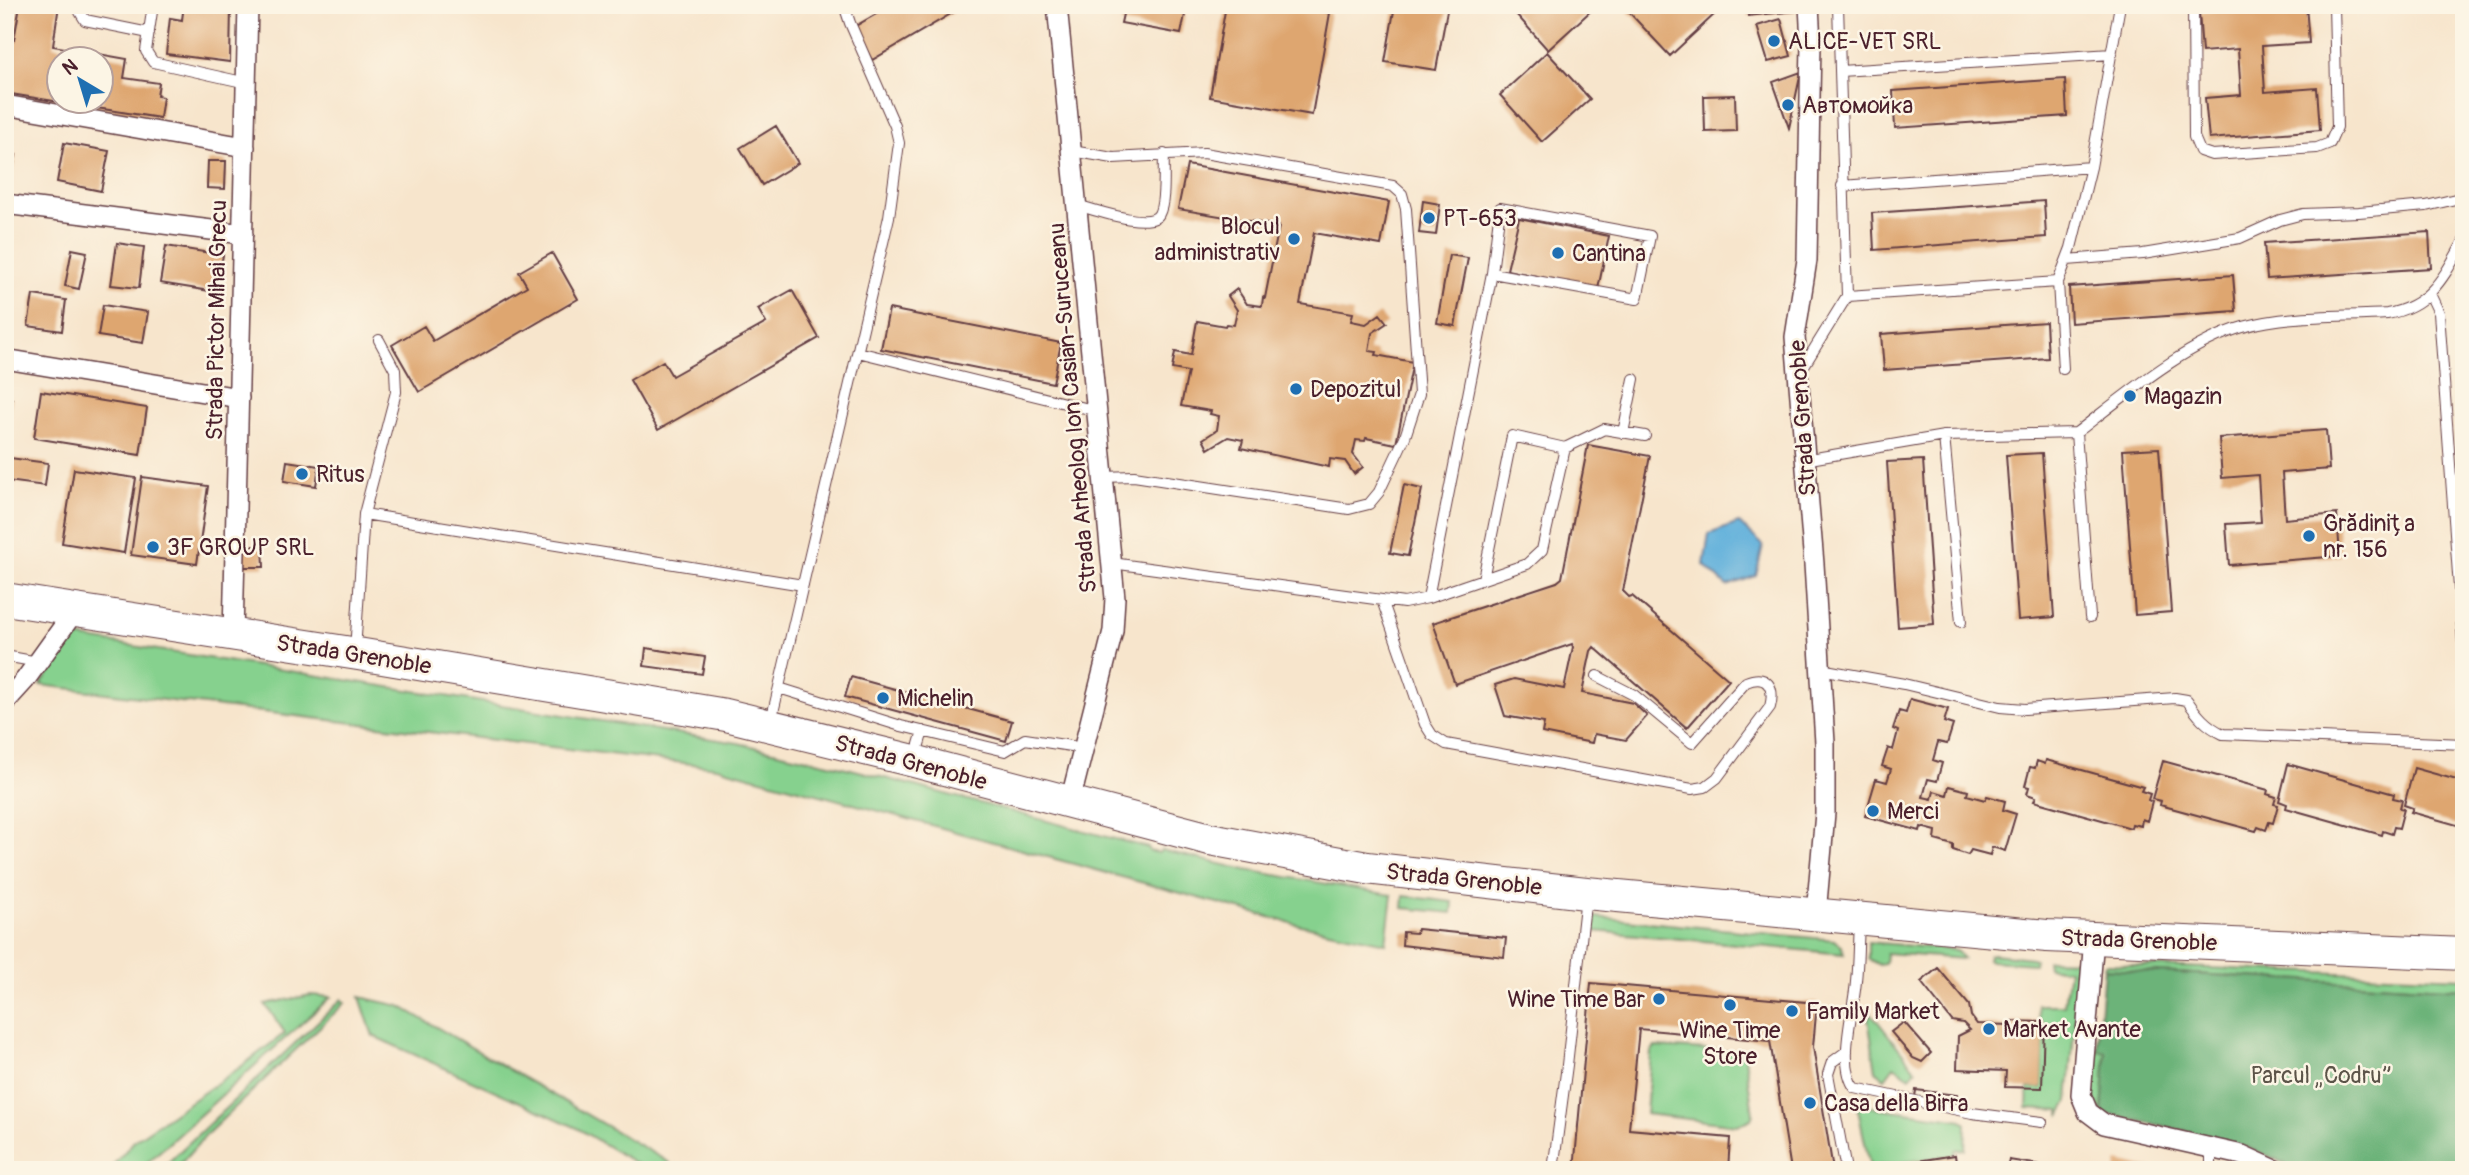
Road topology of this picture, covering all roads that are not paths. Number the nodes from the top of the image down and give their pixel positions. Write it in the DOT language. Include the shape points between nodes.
graph roads {
  1 [pos="81,5"];
  2 [pos="153,5"];
  3 [pos="248,5"];
  4 [pos="844,5"];
  5 [pos="1057,5"];
  6 [pos="1809,5"];
  7 [pos="1838,5"];
  8 [pos="2120,5"];
  9 [pos="2193,5"];
  10 [pos="2334,5"];
  11 [pos="149,33"];
  12 [pos="2112,54"];
  13 [pos="1840,71"];
  14 [pos="247,83"];
  15 [pos="5,106"];
  16 [pos="245,147"];
  17 [pos="1072,151"];
  18 [pos="1164,154"];
  19 [pos="2091,167"];
  20 [pos="1842,186"];
  21 [pos="2464,197"];
  22 [pos="5,204"];
  23 [pos="1077,205"];
  24 [pos="243,234"];
  25 [pos="2464,241"];
  26 [pos="2067,260"];
  27 [pos="1492,273"];
  28 [pos="2059,282"];
  29 [pos="2430,294"];
  30 [pos="1847,296"];
  31 [pos="379,340"];
  32 [pos="858,352"];
  33 [pos="5,359"];
  34 [pos="2063,369"];
  35 [pos="1798,376"];
  36 [pos="1634,379"];
  37 [pos="239,398"];
  38 [pos="1097,411"];
  39 [pos="1623,433"];
  40 [pos="2076,433"];
  41 [pos="1645,436"];
  42 [pos="1944,436"];
  43 [pos="1564,448"];
  44 [pos="1804,460"];
  45 [pos="1103,477"];
  46 [pos="364,514"];
  47 [pos="1112,563"];
  48 [pos="1483,579"];
  49 [pos="803,585"];
  50 [pos="1428,598"];
  51 [pos="5,600"];
  52 [pos="1382,600"];
  53 [pos="76,610"];
  54 [pos="2090,617"];
  55 [pos="1961,622"];
  56 [pos="233,635"];
  57 [pos="358,654"];
  58 [pos="5,656"];
  59 [pos="2464,657"];
  60 [pos="38,662"];
  61 [pos="1819,669"];
  62 [pos="1597,676"];
  63 [pos="779,688"];
  64 [pos="5,702"];
  65 [pos="770,726"];
  66 [pos="923,732"];
  67 [pos="2464,744"];
  68 [pos="1084,748"];
  69 [pos="914,761"];
  70 [pos="1070,802"];
  71 [pos="1586,893"];
  72 [pos="1816,914"];
  73 [pos="1859,918"];
  74 [pos="2094,938"];
  75 [pos="2464,954"];
  76 [pos="1847,1051"];
  77 [pos="2042,1122"];
  78 [pos="2211,1149"];
  79 [pos="1553,1170"];
  80 [pos="1846,1170"];
  81 [pos="2211,1170"];
  82 [pos="2275,1170"];
  1 -- 11 [label="lane" via="85,20"];
  2 -- 11 [label="lane"];
  3 -- 14 [label="street, Strada Pictor Mihai Grecu"];
  4 -- 32 [label="lane" via="899,143 889,218"];
  5 -- 17 [label="street, Strada Arheolog Ion Casian-Suruceanu"];
  6 -- 35 [label="street, Strada Grenoble" via="1807,261 1795,337"];
  7 -- 13 [label="lane"];
  8 -- 12 [label="lane"];
  9 -- 10 [label="lane" via="2194,137 2200,152 2212,155 2330,144 2337,127"];
  11 -- 14 [label="lane" via="146,51 153,62"];
  12 -- 13 [label="lane"];
  12 -- 19 [label="lane"];
  13 -- 20 [label="lane"];
  14 -- 16 [label="street, Strada Pictor Mihai Grecu"];
  15 -- 16 [label="street"];
  16 -- 24 [label="street, Strada Pictor Mihai Grecu"];
  17 -- 18 [label="lane" via="1113,158"];
  17 -- 23 [label="street, Strada Arheolog Ion Casian-Suruceanu"];
  18 -- 23 [label="lane" via="1158,217 1147,221"];
  18 -- 45 [label="lane" via="1204,153 1397,189 1406,209 1419,394 1380,492 1369,504 1356,508 1134,475"];
  19 -- 20 [label="lane"];
  19 -- 26 [label="lane"];
  20 -- 30 [label="lane"];
  21 -- 26 [label="lane" via="2406,209 2303,214 2240,238 2143,254"];
  22 -- 24 [label="street"];
  23 -- 38 [label="street, Strada Arheolog Ion Casian-Suruceanu"];
  24 -- 37 [label="street, Strada Pictor Mihai Grecu"];
  25 -- 29 [label="lane"];
  26 -- 28 [label="lane"];
  27 -- 27 [label="lane" via="1500,208 1650,236 1637,299"];
  27 -- 50 [label="lane"];
  28 -- 30 [label="lane"];
  28 -- 34 [label="lane"];
  29 -- 40 [label="lane" via="2406,311 2241,327 2169,365"];
  29 -- 59 [label="lane" via="2439,313"];
  30 -- 35 [label="lane"];
  31 -- 46 [label="lane" via="396,370 396,392"];
  32 -- 38 [label="lane"];
  32 -- 49 [label="lane"];
  33 -- 37 [label="street"];
  35 -- 44 [label="street, Strada Grenoble"];
  36 -- 39 [label="lane"];
  37 -- 56 [label="street, Strada Pictor Mihai Grecu"];
  38 -- 45 [label="street, Strada Arheolog Ion Casian-Suruceanu"];
  39 -- 41 [label="lane"];
  39 -- 43 [label="lane" via="1604,429"];
  40 -- 42 [label="lane"];
  40 -- 54 [label="lane"];
  42 -- 44 [label="lane"];
  42 -- 55 [label="lane"];
  43 -- 48 [label="lane" via="1542,550 1527,564"];
  43 -- 48 [label="lane" via="1512,436"];
  44 -- 61 [label="street, Strada Grenoble"];
  45 -- 47 [label="street, Strada Arheolog Ion Casian-Suruceanu"];
  46 -- 49 [label="lane"];
  46 -- 57 [label="lane"];
  47 -- 52 [label="lane"];
  47 -- 68 [label="street, Strada Arheolog Ion Casian-Suruceanu" via="1113,631"];
  48 -- 50 [label="lane"];
  49 -- 63 [label="lane"];
  50 -- 52 [label="lane" via="1404,603"];
  51 -- 53 [label="main road, Strada Grenoble"];
  52 -- 62 [label="lane" via="1425,724 1446,744 1705,788 1717,779 1770,707 1773,695 1763,680 1746,682 1692,743 1634,695"];
  53 -- 56 [label="main road, Strada Grenoble"];
  53 -- 60 [label="street"];
  56 -- 57 [label="main road, Strada Grenoble"];
  57 -- 65 [label="main road, Strada Grenoble"];
  58 -- 60 [label="lane"];
  60 -- 64 [label="street"];
  61 -- 67 [label="lane" via="2000,707 2175,698 2187,700 2202,721 2223,734"];
  61 -- 72 [label="street, Strada Grenoble" via="1825,801"];
  63 -- 65 [label="lane"];
  63 -- 66 [label="lane"];
  65 -- 69 [label="main road, Strada Grenoble"];
  66 -- 68 [label="lane" via="1005,751 1025,738"];
  66 -- 69 [label="lane"];
  68 -- 70 [label="street, Strada Arheolog Ion Casian-Suruceanu"];
  69 -- 70 [label="main road, Strada Grenoble"];
  70 -- 71 [label="main road, Strada Grenoble" via="1210,839 1367,868"];
  71 -- 72 [label="main road, Strada Grenoble"];
  71 -- 79 [label="lane"];
  72 -- 73 [label="main road, Strada Grenoble"];
  73 -- 74 [label="main road, Strada Grenoble"];
  73 -- 76 [label="lane"];
  74 -- 75 [label="main road, Strada Grenoble"];
  74 -- 78 [label="street" via="2083,1104 2095,1119 2117,1128"];
  76 -- 77 [label="lane" via="1848,1076 1855,1088 1972,1113"];
  76 -- 80 [label="lane" via="1832,1062 1828,1074"];
  78 -- 81 [label="lane"];
  78 -- 82 [label="street" via="2242,1155"];
}
